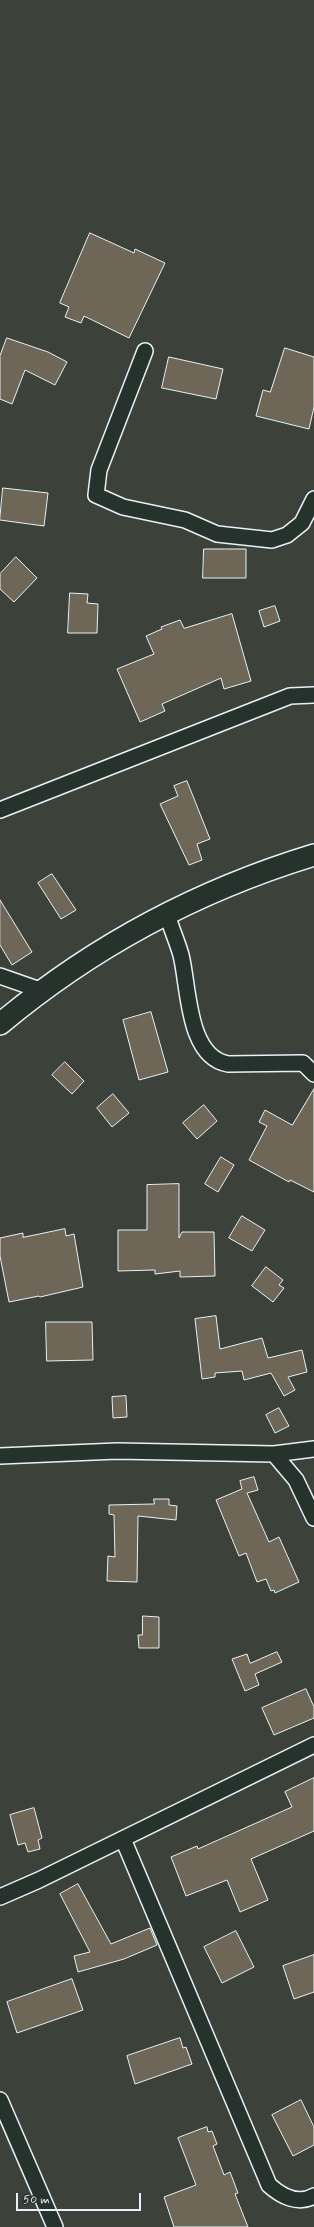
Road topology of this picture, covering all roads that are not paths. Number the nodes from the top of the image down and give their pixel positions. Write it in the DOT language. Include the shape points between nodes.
graph roads {
  1 [pos="145,351"];
  2 [pos="314,499"];
  3 [pos="314,695"];
  4 [pos="0,810"];
  5 [pos="314,855"];
  6 [pos="167,914"];
  7 [pos="0,976"];
  8 [pos="40,990"];
  9 [pos="0,1024"];
  10 [pos="314,1074"];
  11 [pos="314,1449"];
  12 [pos="274,1454"];
  13 [pos="0,1456"];
  14 [pos="314,1518"];
  15 [pos="314,1745"];
  16 [pos="123,1839"];
  17 [pos="0,1896"];
  18 [pos="0,2100"];
  19 [pos="314,2196"];
  20 [pos="55,2227"];
  1 -- 2 [label="street" via="99,470 96,495 123,507 185,520 217,534 272,540 287,535 302,523"];
  3 -- 4 [label="street" via="290,696"];
  5 -- 6 [label="street" via="245,877"];
  6 -- 8 [label="street" via="120,939"];
  6 -- 10 [label="street" via="181,955 189,1009 201,1043 210,1057 228,1064 303,1063"];
  7 -- 8 [label="street"];
  8 -- 9 [label="street"];
  11 -- 12 [label="street"];
  12 -- 13 [label="street" via="117,1451"];
  12 -- 14 [label="street" via="296,1480"];
  15 -- 16 [label="street"];
  16 -- 17 [label="street"];
  16 -- 19 [label="street" via="269,2185 277,2192 298,2200"];
  18 -- 20 [label="street"];
}
